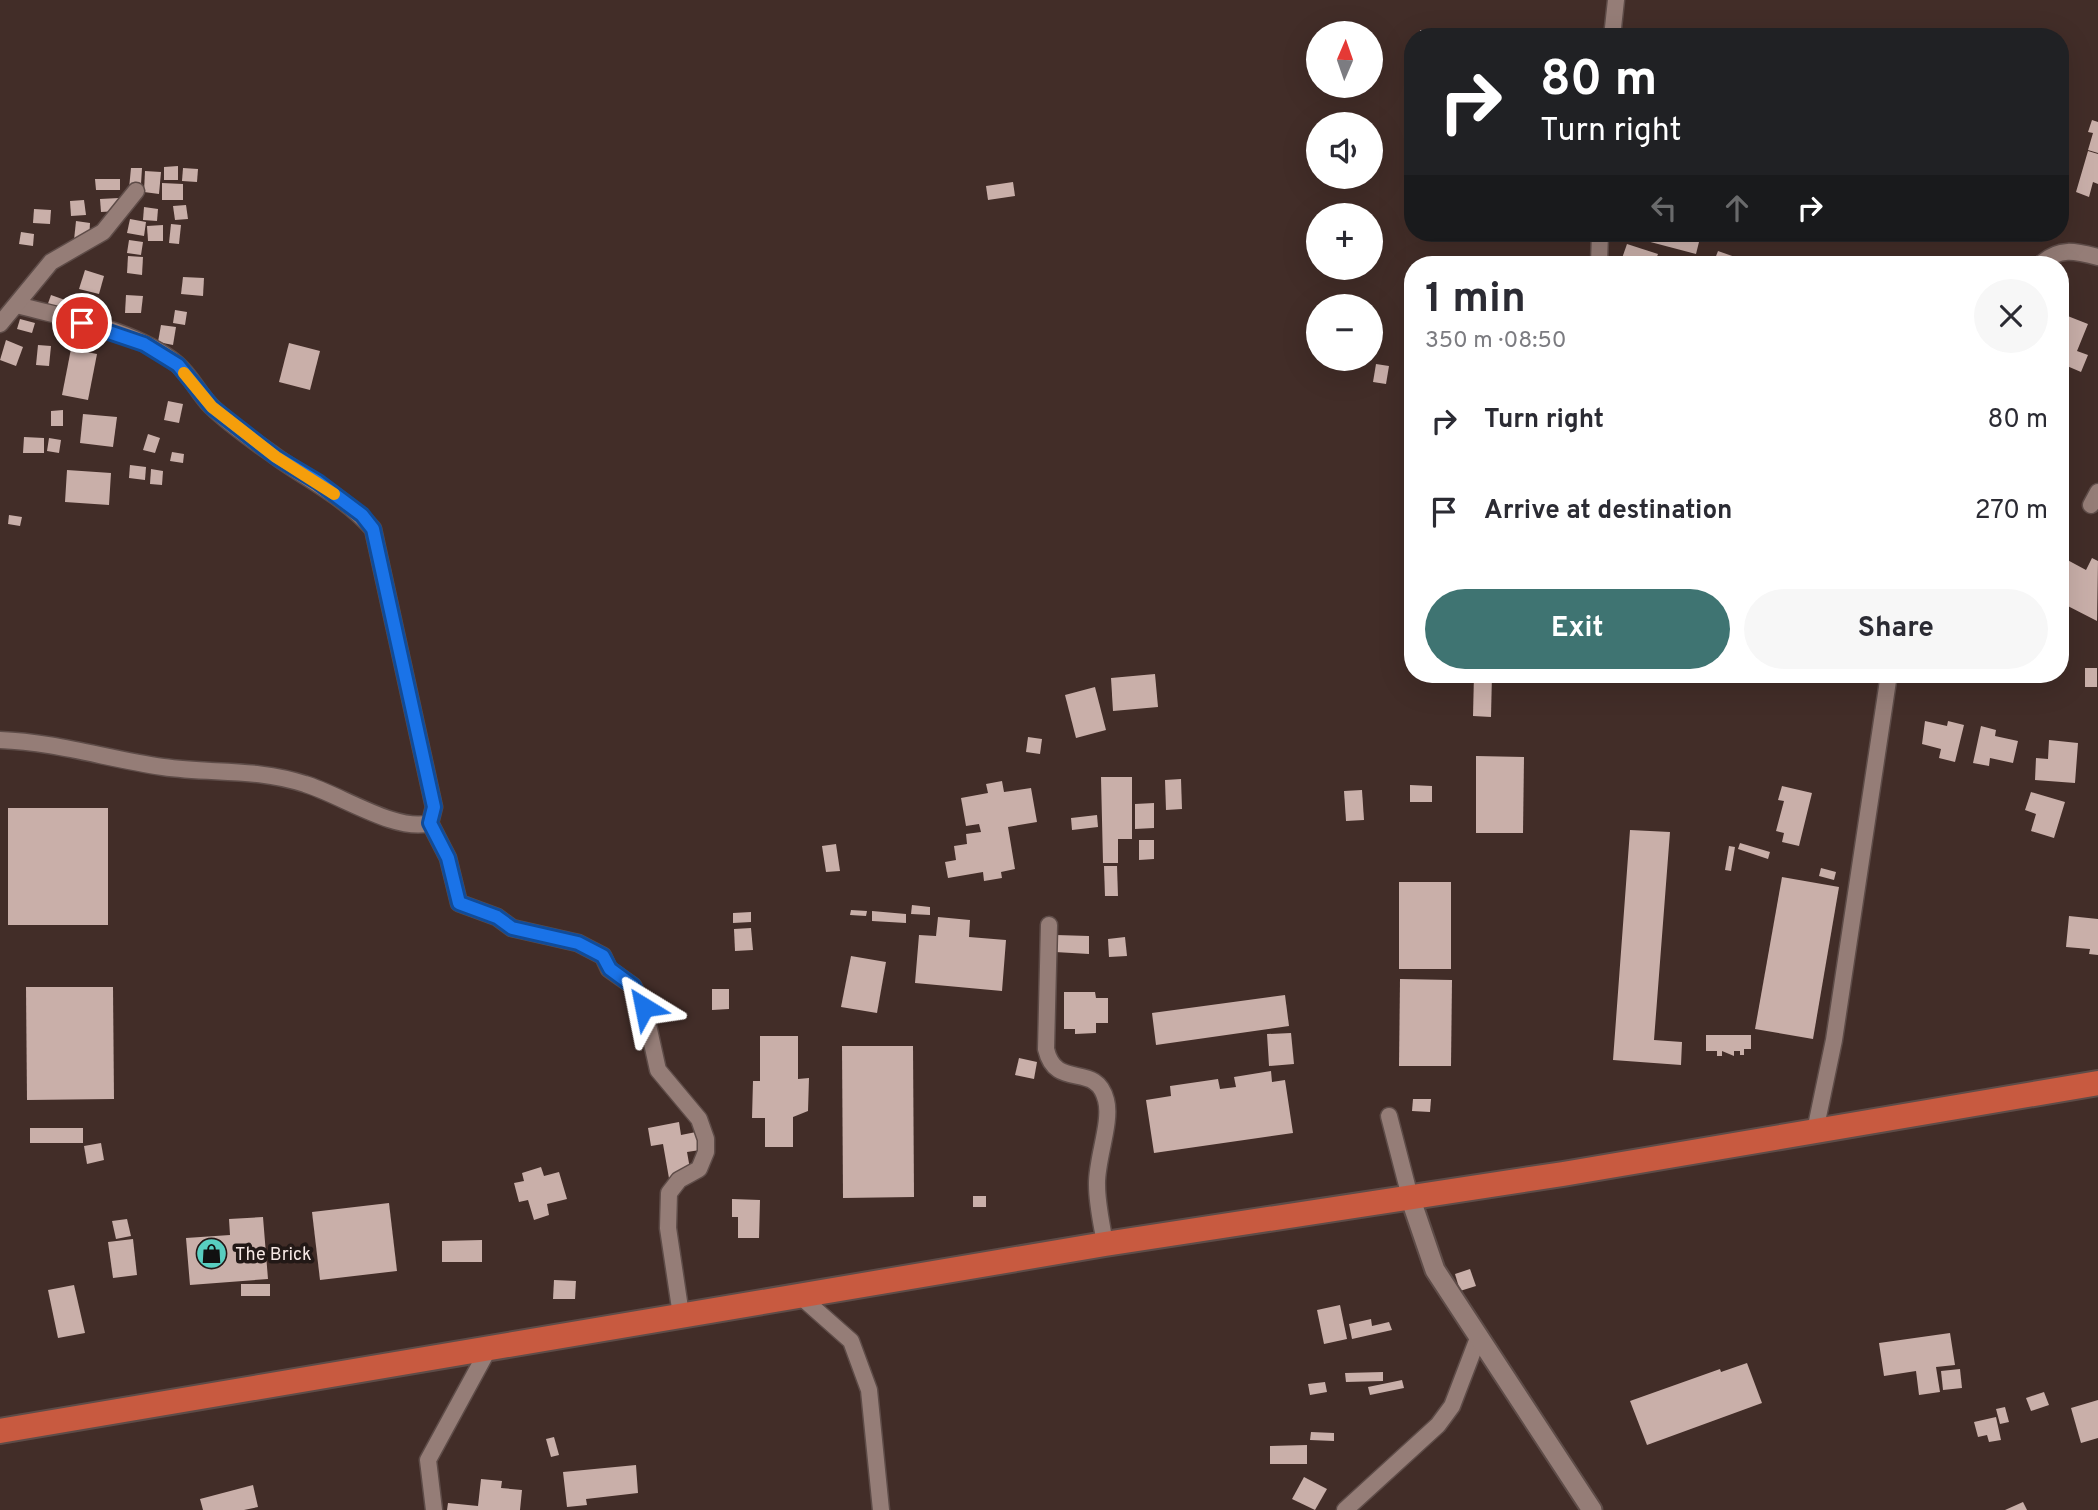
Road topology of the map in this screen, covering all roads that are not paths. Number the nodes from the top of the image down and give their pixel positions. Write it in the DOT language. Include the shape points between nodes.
graph roads {
  1 [pos="1616,0"];
  2 [pos="1613,28"];
  3 [pos="136,191"];
  4 [pos="2049,256"];
  5 [pos="2098,257"];
  6 [pos="18,305"];
  7 [pos="0,324"];
  8 [pos="1888,683"];
  9 [pos="0,740"];
  10 [pos="430,823"];
  11 [pos="1049,925"];
  12 [pos="2098,1083"];
  13 [pos="1389,1115"];
  14 [pos="1815,1131"];
  15 [pos="1410,1197"];
  16 [pos="1105,1244"];
  17 [pos="799,1295"];
  18 [pos="681,1315"];
  19 [pos="1478,1338"];
  20 [pos="489,1348"];
  21 [pos="0,1430"];
  22 [pos="434,1510"];
  23 [pos="881,1510"];
  24 [pos="1345,1510"];
  25 [pos="1592,1510"];
  1 -- 2 [label="street"];
  3 -- 6 [label="street" via="103,232 51,262"];
  4 -- 5 [label="street" via="2063,251"];
  6 -- 7 [label="street"];
  6 -- 10 [label="street" via="144,344 178,365 212,407 362,515 373,529 434,807"];
  8 -- 14 [label="street" via="1836,1027"];
  9 -- 10 [label="street" via="168,767 272,776 326,790 407,824"];
  10 -- 18 [label="street" via="448,858 459,903 497,917 512,928 578,943 603,956 610,969 633,986 644,1007 659,1070 699,1119 706,1139 699,1169 678,1180 669,1193 668,1228"];
  11 -- 16 [label="street" via="1049,1064 1059,1072 1086,1077 1101,1088 1107,1101 1096,1184"];
  12 -- 14 [label="highway"];
  13 -- 15 [label="street"];
  14 -- 15 [label="highway"];
  15 -- 16 [label="highway"];
  15 -- 19 [label="street" via="1435,1270"];
  16 -- 17 [label="highway"];
  17 -- 18 [label="highway"];
  17 -- 23 [label="street" via="851,1341 869,1390"];
  18 -- 20 [label="highway"];
  19 -- 24 [label="street" via="1452,1406 1438,1425"];
  19 -- 25 [label="street"];
  20 -- 21 [label="highway"];
  20 -- 22 [label="street" via="428,1460"];
}
